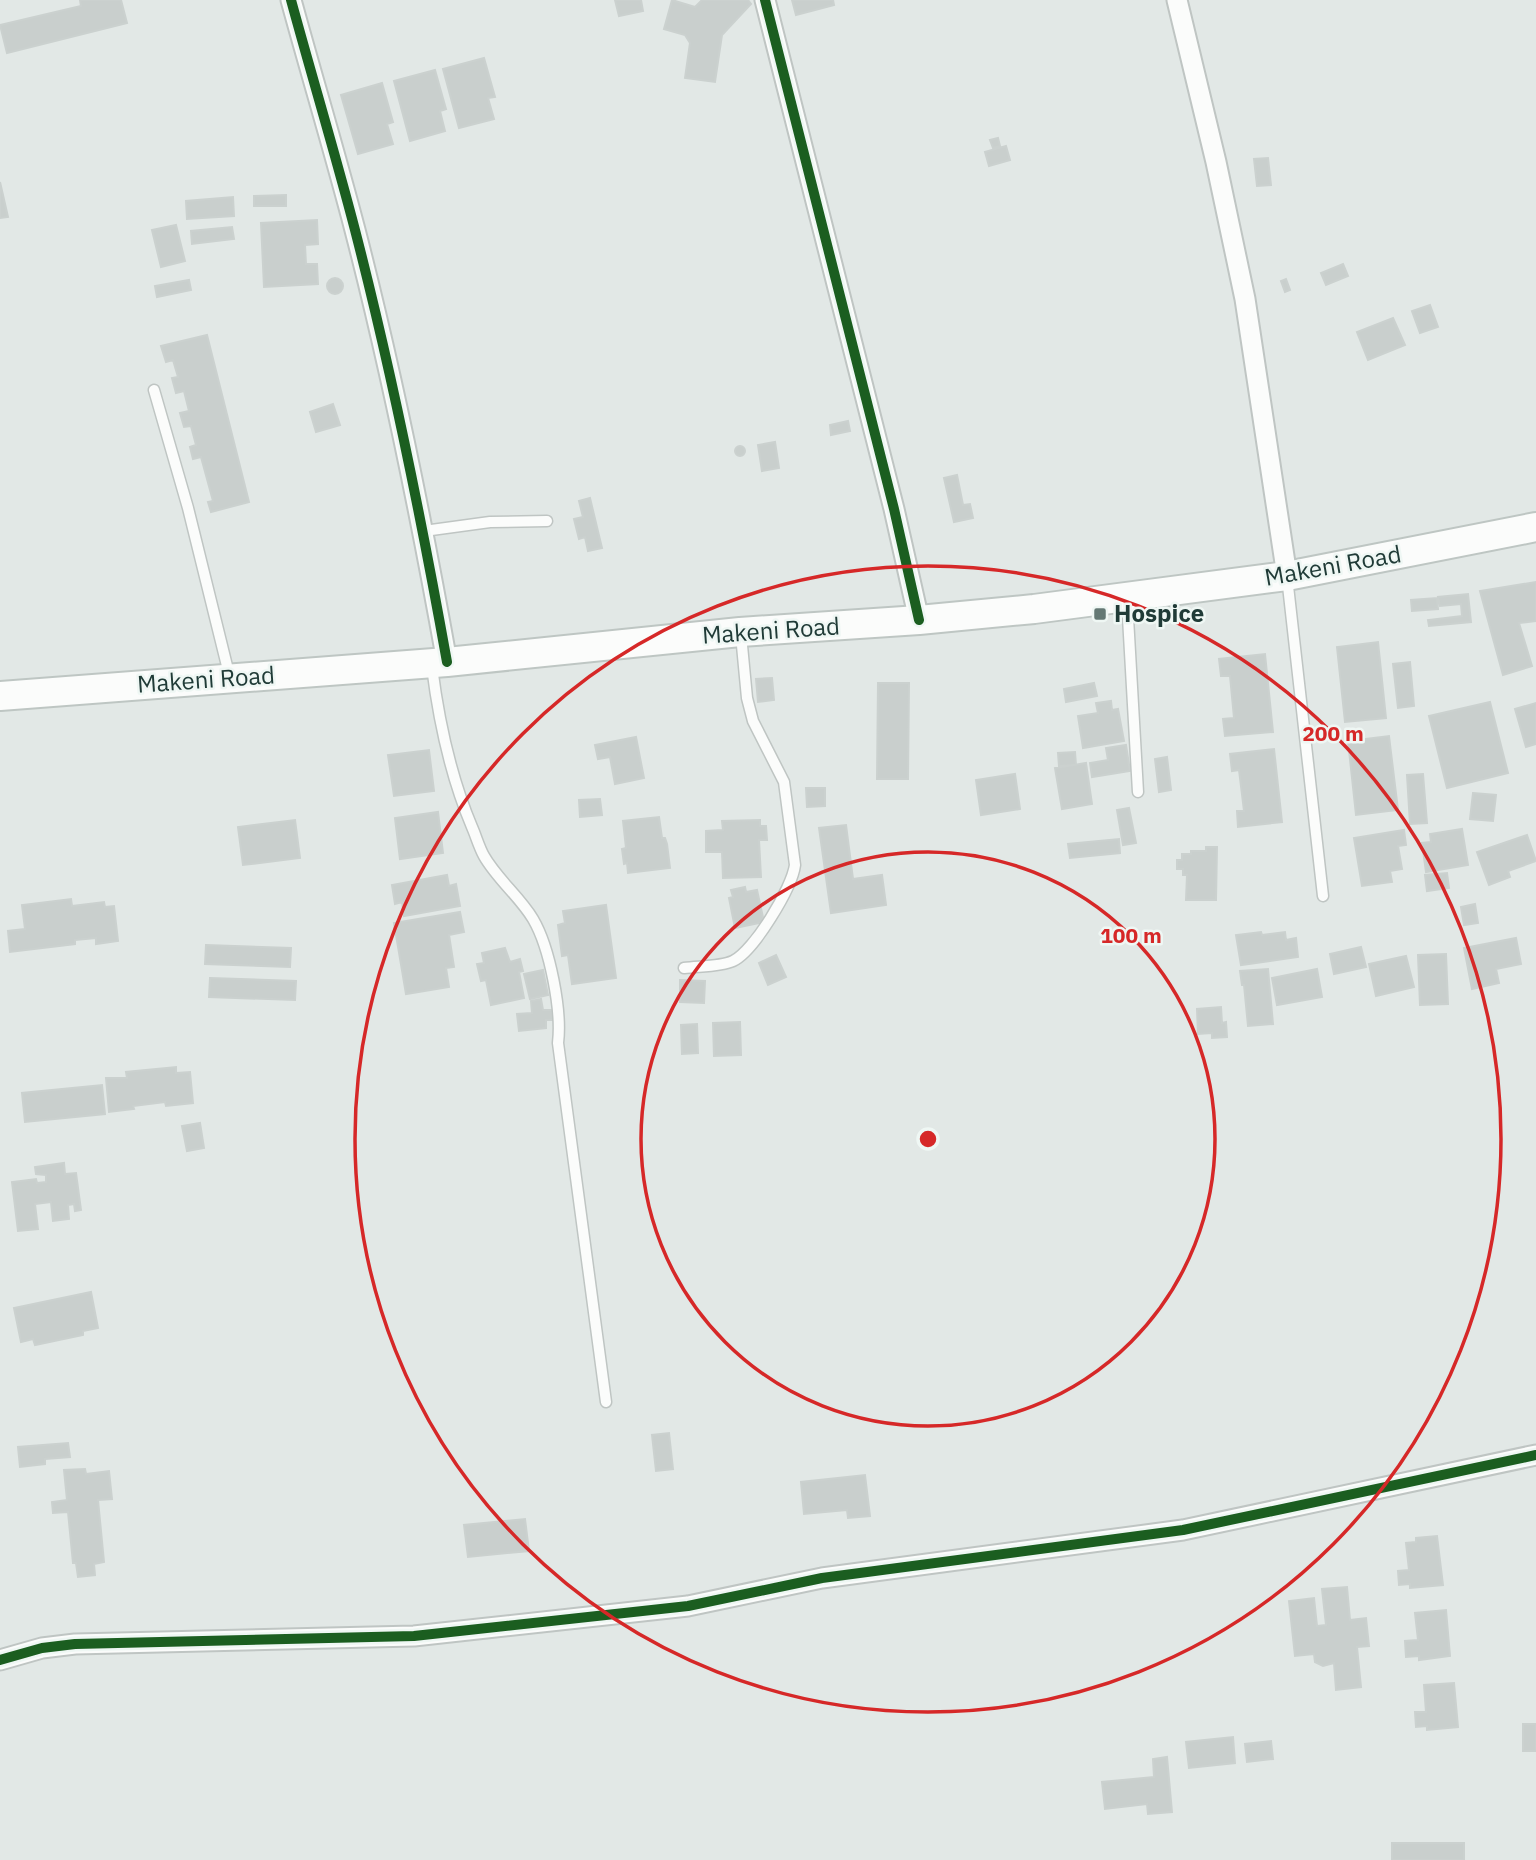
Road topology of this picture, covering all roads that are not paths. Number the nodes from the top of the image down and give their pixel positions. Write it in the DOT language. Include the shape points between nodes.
graph roads {
  1 [pos="290,0"];
  2 [pos="765,0"];
  3 [pos="1177,0"];
  4 [pos="154,390"];
  5 [pos="548,521"];
  6 [pos="1536,527"];
  7 [pos="424,531"];
  8 [pos="1287,576"];
  9 [pos="1127,598"];
  10 [pos="919,620"];
  11 [pos="740,632"];
  12 [pos="439,662"];
  13 [pos="230,678"];
  14 [pos="0,696"];
  15 [pos="1139,792"];
  16 [pos="1323,896"];
  17 [pos="684,968"];
  18 [pos="606,1402"];
  19 [pos="1536,1455"];
  20 [pos="0,1660"];
  1 -- 7 [label="street" via="355,230"];
  2 -- 10 [label="street"];
  3 -- 8 [label="street" via="1245,299"];
  4 -- 13 [label="lane"];
  5 -- 7 [label="lane" via="490,522"];
  6 -- 8 [label="main road, Makeni Road"];
  7 -- 12 [label="street"];
  8 -- 9 [label="main road, Makeni Road"];
  8 -- 16 [label="lane"];
  9 -- 10 [label="main road, Makeni Road"];
  9 -- 15 [label="lane"];
  10 -- 11 [label="main road, Makeni Road"];
  11 -- 12 [label="main road, Makeni Road"];
  11 -- 17 [label="lane" via="753,721 784,782 794,877 765,927 742,954 732,962"];
  12 -- 13 [label="main road, Makeni Road"];
  12 -- 18 [label="lane" via="438,717 463,805 484,857 533,919 554,983 558,1044"];
  13 -- 14 [label="main road, Makeni Road"];
  19 -- 20 [label="street" via="1183,1530 822,1578 688,1606 414,1636 75,1644"];
}
